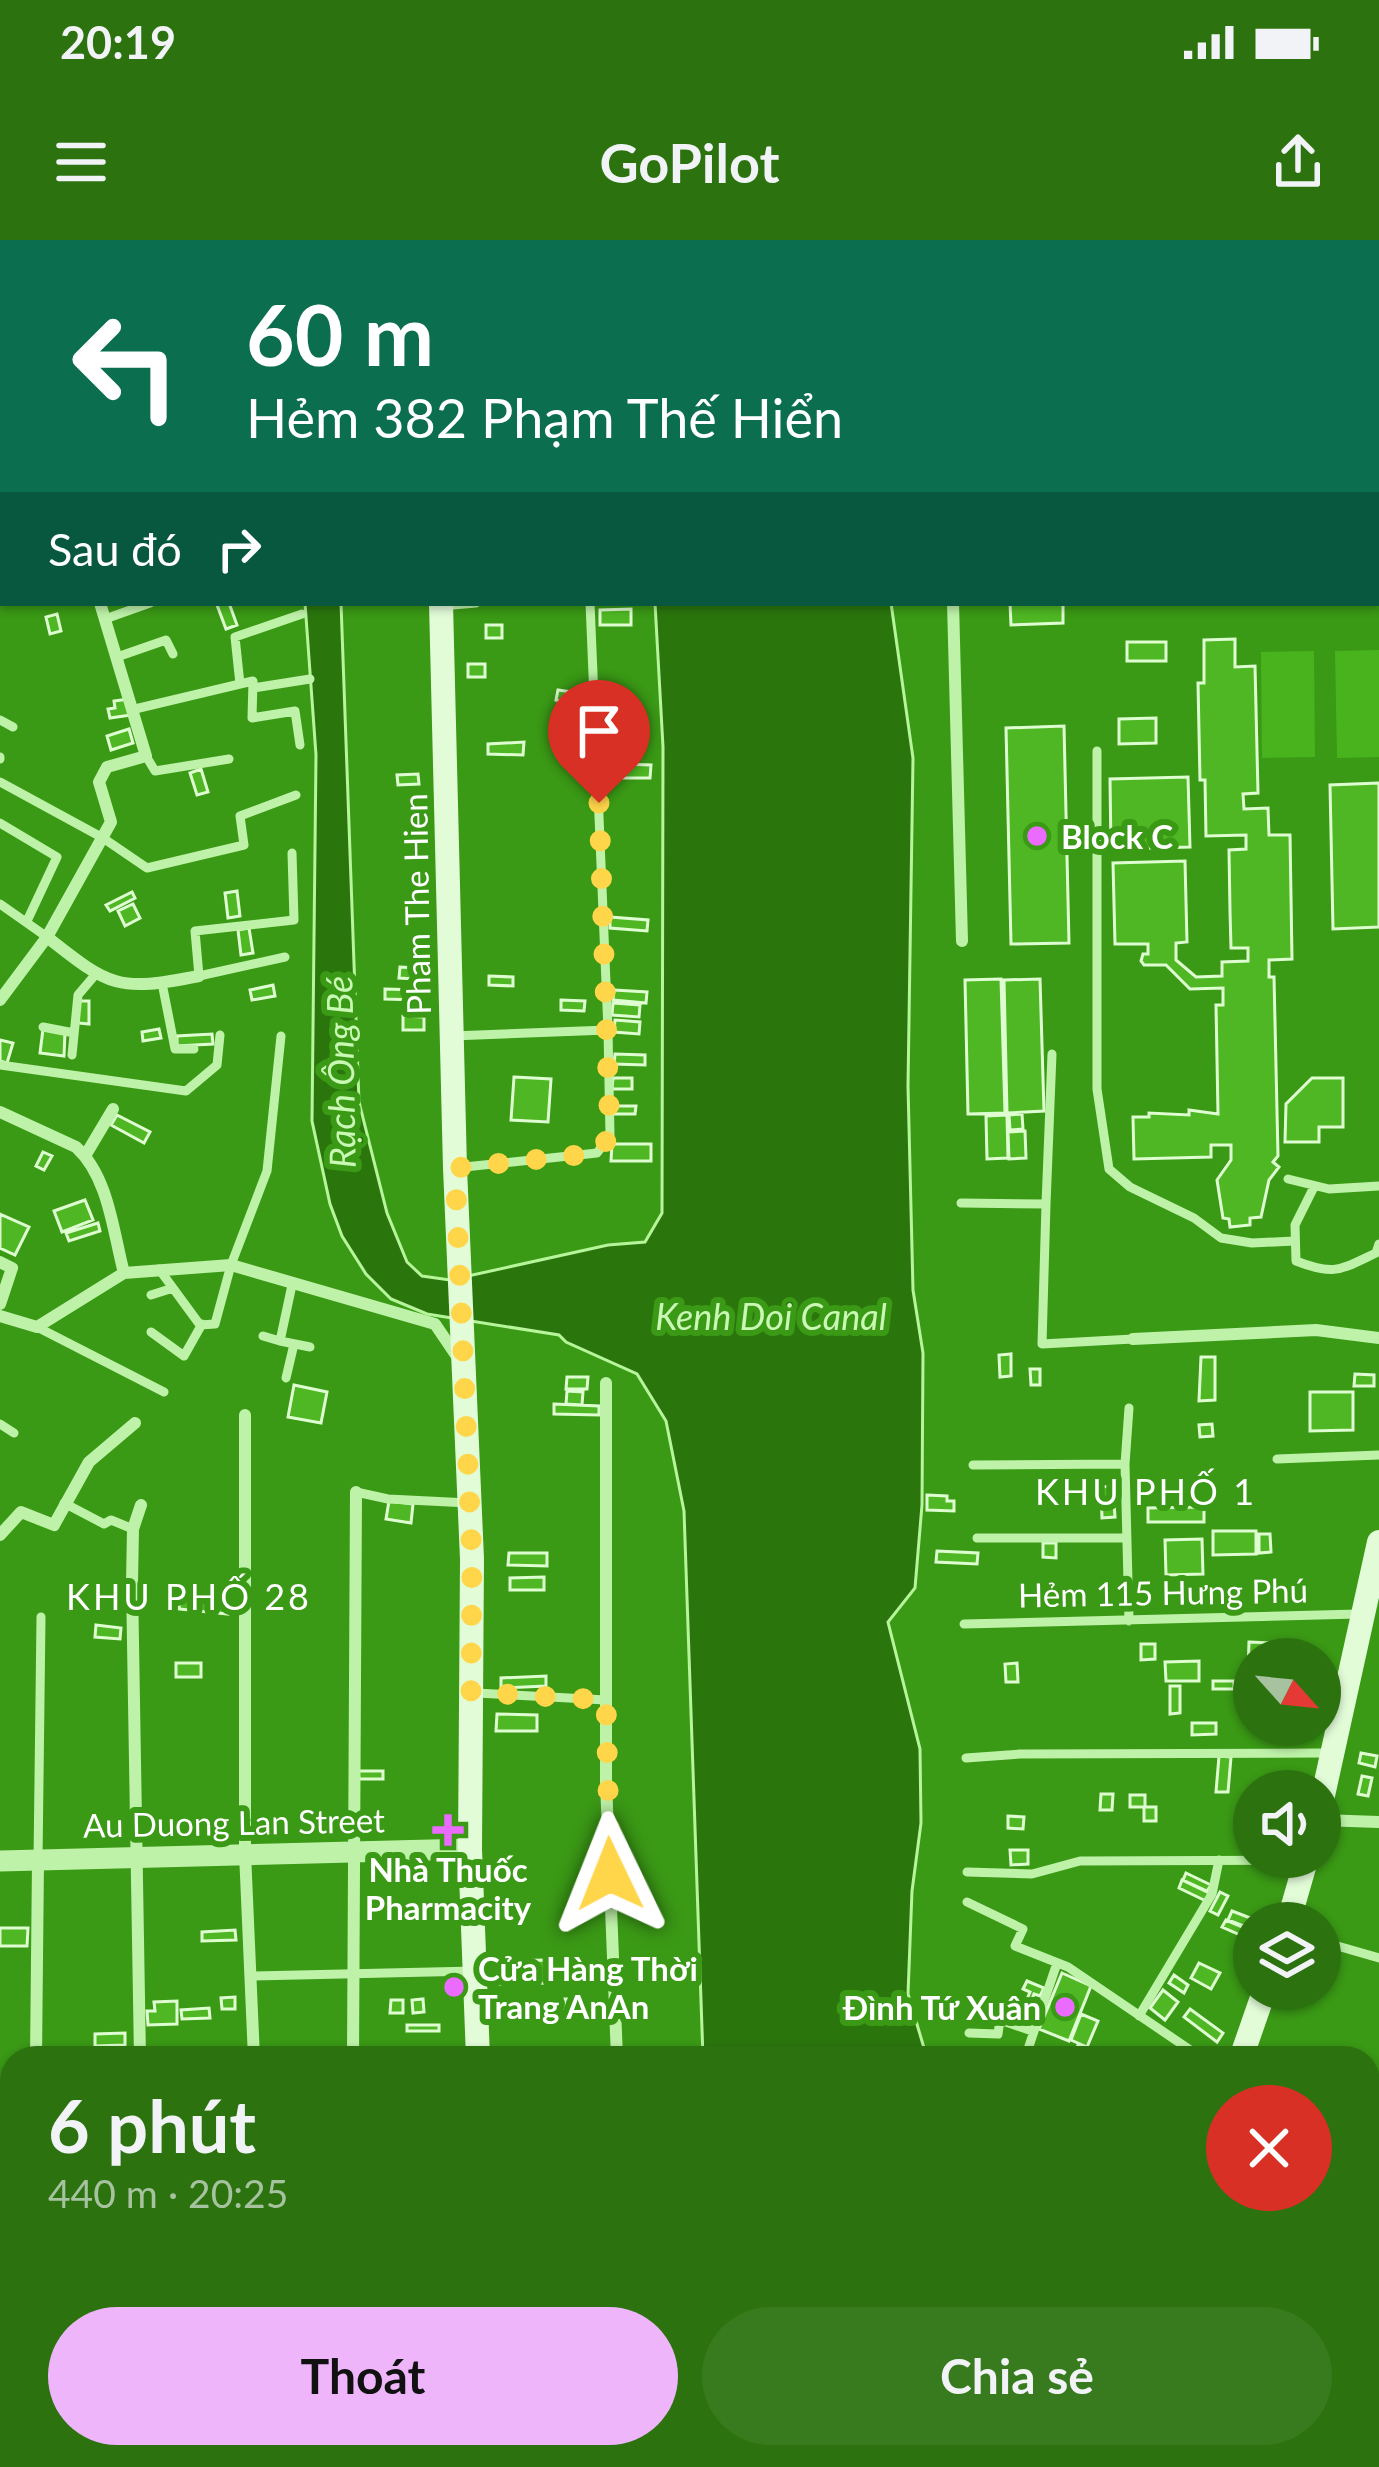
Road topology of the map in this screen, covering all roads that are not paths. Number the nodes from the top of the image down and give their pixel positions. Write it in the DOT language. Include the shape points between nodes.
graph roads {
  1 [pos="101,606"];
  2 [pos="142,606"];
  3 [pos="441,606"];
  4 [pos="590,606"];
  5 [pos="953,606"];
  6 [pos="302,614"];
  7 [pos="105,619"];
  8 [pos="173,654"];
  9 [pos="117,657"];
  10 [pos="310,680"];
  11 [pos="240,684"];
  12 [pos="253,688"];
  13 [pos="135,709"];
  14 [pos="0,720"];
  15 [pos="13,727"];
  16 [pos="300,745"];
  17 [pos="1096,752"];
  18 [pos="146,755"];
  19 [pos="229,759"];
  20 [pos="0,782"];
  21 [pos="296,795"];
  22 [pos="0,823"];
  23 [pos="104,838"];
  24 [pos="292,853"];
  25 [pos="0,904"];
  26 [pos="27,921"];
  27 [pos="47,937"];
  28 [pos="962,941"];
  29 [pos="285,957"];
  30 [pos="95,975"];
  31 [pos="199,976"];
  32 [pos="162,983"];
  33 [pos="0,1000"];
  34 [pos="44,1027"];
  35 [pos="608,1030"];
  36 [pos="74,1033"];
  37 [pos="220,1035"];
  38 [pos="281,1036"];
  39 [pos="452,1036"];
  40 [pos="194,1049"];
  41 [pos="72,1054"];
  42 [pos="1052,1054"];
  43 [pos="0,1066"];
  44 [pos="113,1109"];
  45 [pos="0,1112"];
  46 [pos="85,1156"];
  47 [pos="455,1168"];
  48 [pos="1288,1179"];
  49 [pos="1379,1186"];
  50 [pos="1314,1187"];
  51 [pos="961,1203"];
  52 [pos="1046,1204"];
  53 [pos="1294,1241"];
  54 [pos="1379,1244"];
  55 [pos="0,1262"];
  56 [pos="231,1265"];
  57 [pos="159,1269"];
  58 [pos="124,1273"];
  59 [pos="292,1286"];
  60 [pos="173,1288"];
  61 [pos="151,1295"];
  62 [pos="0,1304"];
  63 [pos="0,1316"];
  64 [pos="202,1324"];
  65 [pos="37,1327"];
  66 [pos="151,1332"];
  67 [pos="262,1336"];
  68 [pos="1379,1338"];
  69 [pos="1133,1339"];
  70 [pos="280,1341"];
  71 [pos="294,1344"];
  72 [pos="310,1347"];
  73 [pos="463,1367"];
  74 [pos="286,1378"];
  75 [pos="606,1383"];
  76 [pos="164,1392"];
  77 [pos="1130,1408"];
  78 [pos="245,1415"];
  79 [pos="0,1424"];
  80 [pos="134,1424"];
  81 [pos="14,1433"];
  82 [pos="1379,1455"];
  83 [pos="1277,1459"];
  84 [pos="1125,1464"];
  85 [pos="973,1465"];
  86 [pos="356,1492"];
  87 [pos="64,1503"];
  88 [pos="469,1503"];
  89 [pos="141,1505"];
  90 [pos="133,1529"];
  91 [pos="0,1535"];
  92 [pos="977,1538"];
  93 [pos="1126,1538"];
  94 [pos="1379,1542"];
  95 [pos="1363,1614"];
  96 [pos="41,1617"];
  97 [pos="1129,1621"];
  98 [pos="964,1624"];
  99 [pos="471,1692"];
  100 [pos="606,1700"];
  101 [pos="1333,1753"];
  102 [pos="966,1758"];
  103 [pos="1329,1770"];
  104 [pos="1341,1821"];
  105 [pos="1379,1822"];
  106 [pos="470,1849"];
  107 [pos="356,1851"];
  108 [pos="245,1853"];
  109 [pos="137,1855"];
  110 [pos="1219,1860"];
  111 [pos="1233,1860"];
  112 [pos="0,1861"];
  113 [pos="38,1861"];
  114 [pos="967,1872"];
  115 [pos="968,1902"];
  116 [pos="1341,1947"];
  117 [pos="1379,1958"];
  118 [pos="1057,1963"];
  119 [pos="475,1971"];
  120 [pos="354,1974"];
  121 [pos="250,1976"];
  122 [pos="1258,2010"];
  123 [pos="1139,2016"];
  124 [pos="1032,2031"];
  125 [pos="969,2033"];
  126 [pos="36,2046"];
  127 [pos="140,2046"];
  128 [pos="253,2046"];
  129 [pos="353,2046"];
  130 [pos="478,2046"];
  131 [pos="617,2046"];
  132 [pos="1028,2046"];
  133 [pos="1184,2046"];
  134 [pos="1245,2046"];
  1 -- 7 [label="street"];
  2 -- 7 [label="lane"];
  3 -- 39 [label="main road, Pham The Hien"];
  4 -- 35 [label="lane"];
  5 -- 28 [label="street"];
  6 -- 11 [label="lane" via="236,638"];
  7 -- 9 [label="street"];
  8 -- 9 [label="lane" via="166,640"];
  9 -- 13 [label="street"];
  10 -- 12 [label="lane"];
  11 -- 12 [label="lane" via="254,681"];
  11 -- 13 [label="lane"];
  12 -- 16 [label="lane" via="252,718 295,711"];
  13 -- 18 [label="street"];
  14 -- 15 [label="lane"];
  17 -- 53 [label="lane" via="1096,1089 1109,1169 1221,1238"];
  18 -- 19 [label="lane" via="155,771"];
  18 -- 23 [label="street" via="107,767 99,782 111,823"];
  20 -- 23 [label="lane"];
  21 -- 23 [label="lane" via="239,816 244,845 147,868"];
  22 -- 26 [label="lane" via="57,857"];
  23 -- 27 [label="street"];
  24 -- 31 [label="lane" via="294,920 195,931"];
  25 -- 26 [label="lane"];
  26 -- 27 [label="lane"];
  27 -- 30 [label="street"];
  27 -- 33 [label="street"];
  29 -- 31 [label="lane"];
  30 -- 32 [label="street" via="124,987"];
  30 -- 36 [label="lane" via="78,995"];
  31 -- 32 [label="street"];
  32 -- 40 [label="lane" via="175,1049"];
  34 -- 36 [label="lane"];
  35 -- 39 [label="lane"];
  35 -- 47 [label="lane" via="610,1136 597,1153"];
  36 -- 41 [label="lane"];
  37 -- 43 [label="lane" via="217,1065 186,1091"];
  38 -- 56 [label="lane" via="267,1171"];
  39 -- 47 [label="main road, Pham The Hien"];
  42 -- 52 [label="lane"];
  44 -- 46 [label="street"];
  45 -- 46 [label="street"];
  46 -- 58 [label="street" via="99,1178"];
  47 -- 73 [label="main road, Pham The Hien"];
  48 -- 50 [label="lane"];
  49 -- 50 [label="lane"];
  50 -- 53 [label="lane"];
  51 -- 52 [label="lane"];
  52 -- 69 [label="lane" via="1042,1344"];
  53 -- 54 [label="lane" via="1296,1261 1324,1272 1376,1253"];
  55 -- 62 [label="street" via="12,1268"];
  56 -- 57 [label="street"];
  56 -- 59 [label="street"];
  56 -- 64 [label="lane" via="215,1324"];
  57 -- 58 [label="street"];
  57 -- 60 [label="lane"];
  58 -- 65 [label="street"];
  59 -- 70 [label="lane"];
  59 -- 73 [label="street" via="435,1324"];
  60 -- 61 [label="lane"];
  60 -- 64 [label="lane"];
  63 -- 65 [label="street"];
  64 -- 66 [label="lane" via="184,1356"];
  65 -- 76 [label="lane"];
  67 -- 70 [label="lane"];
  68 -- 69 [label="street" via="1316,1330"];
  70 -- 71 [label="lane"];
  71 -- 72 [label="lane"];
  71 -- 74 [label="lane"];
  73 -- 88 [label="main road"];
  75 -- 100 [label="street"];
  77 -- 84 [label="lane"];
  78 -- 108 [label="street"];
  79 -- 81 [label="lane"];
  80 -- 87 [label="street" via="89,1462"];
  82 -- 83 [label="lane"];
  84 -- 85 [label="lane"];
  84 -- 93 [label="lane"];
  86 -- 88 [label="lane"];
  86 -- 107 [label="street"];
  87 -- 90 [label="lane"];
  87 -- 91 [label="street" via="54,1525 21,1512"];
  88 -- 99 [label="main road"];
  89 -- 90 [label="street"];
  90 -- 109 [label="street"];
  92 -- 93 [label="lane"];
  93 -- 97 [label="lane"];
  94 -- 95 [label="main road"];
  95 -- 97 [label="lane, Hẻm 115 Hưng Phú"];
  95 -- 101 [label="main road"];
  96 -- 113 [label="lane"];
  97 -- 98 [label="lane, Hẻm 115 Hưng Phú"];
  99 -- 100 [label="lane"];
  99 -- 106 [label="main road"];
  100 -- 131 [label="street"];
  101 -- 102 [label="lane"];
  101 -- 103 [label="main road"];
  104 -- 105 [label="street"];
  106 -- 107 [label="street, Au Duong Lan Street"];
  106 -- 119 [label="main road"];
  107 -- 108 [label="street, Au Duong Lan Street"];
  107 -- 120 [label="street"];
  108 -- 109 [label="street, Au Duong Lan Street"];
  108 -- 121 [label="street"];
  109 -- 113 [label="street, Au Duong Lan Street"];
  109 -- 127 [label="street"];
  110 -- 111 [label="lane"];
  110 -- 114 [label="lane"];
  110 -- 123 [label="lane" via="1212,1894"];
  112 -- 113 [label="street, Au Duong Lan Street"];
  113 -- 126 [label="street"];
  115 -- 118 [label="lane" via="1023,1929 1015,1946"];
  116 -- 117 [label="lane"];
  118 -- 123 [label="lane"];
  118 -- 124 [label="lane"];
  119 -- 120 [label="lane"];
  119 -- 130 [label="main road"];
  120 -- 121 [label="lane"];
  120 -- 129 [label="street"];
  121 -- 128 [label="street"];
  122 -- 134 [label="main road"];
  123 -- 133 [label="lane"];
  124 -- 125 [label="lane" via="1000,2020 998,2034"];
  124 -- 132 [label="lane"];
}
